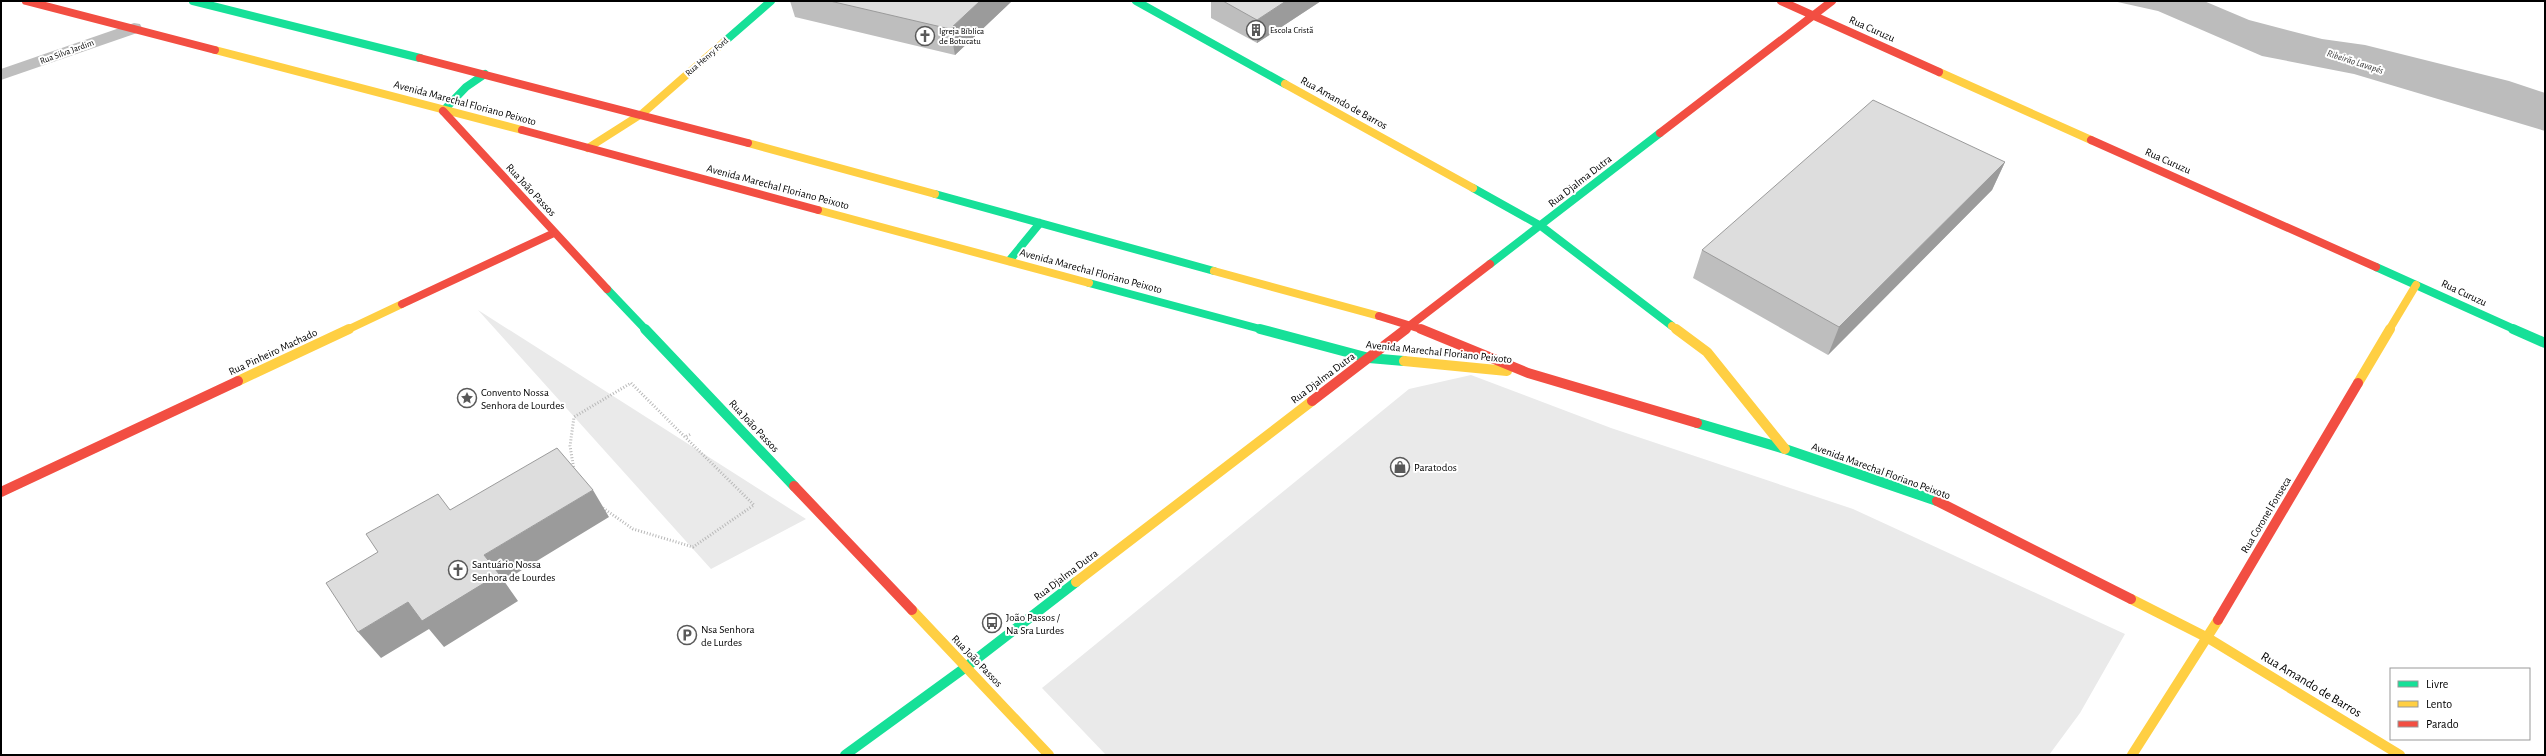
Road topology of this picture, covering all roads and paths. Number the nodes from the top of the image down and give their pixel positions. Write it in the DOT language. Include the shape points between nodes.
graph roads {
  1 [pos="26,1"];
  2 [pos="193,1"];
  3 [pos="771,1"];
  4 [pos="1136,1"];
  5 [pos="1781,1"];
  6 [pos="1832,1"];
  7 [pos="1813,15"];
  8 [pos="134,28"];
  9 [pos="485,74"];
  10 [pos="1,75"];
  11 [pos="443,111"];
  12 [pos="642,114"];
  13 [pos="588,148"];
  14 [pos="1040,223"];
  15 [pos="1541,226"];
  16 [pos="554,233"];
  17 [pos="1009,261"];
  18 [pos="2416,284"];
  19 [pos="1412,325"];
  20 [pos="2545,343"];
  21 [pos="1369,358"];
  22 [pos="1528,373"];
  23 [pos="726,414"];
  24 [pos="685,437"];
  25 [pos="1785,449"];
  26 [pos="575,478"];
  27 [pos="1,492"];
  28 [pos="598,503"];
  29 [pos="2208,638"];
  30 [pos="966,667"];
  31 [pos="845,755"];
  32 [pos="1049,755"];
  33 [pos="2132,755"];
  34 [pos="2400,755"];
  1 -- 8 [label="main road, Avenida Marechal Floriano Peixoto"];
  2 -- 9 [label="main road, Avenida Marechal Floriano Peixoto"];
  3 -- 12 [label="main road, Rua Henry Ford"];
  4 -- 15 [label="main road, Rua Amando de Barros"];
  5 -- 7 [label="main road, Rua Curuzu"];
  6 -- 7 [label="main road, Rua Djalma Dutra"];
  7 -- 15 [label="main road, Rua Djalma Dutra"];
  7 -- 18 [label="main road, Rua Curuzu"];
  8 -- 10 [label="street, Rua Silva Jardim"];
  8 -- 11 [label="main road, Avenida Marechal Floriano Peixoto"];
  9 -- 11 [label="main road" via="466,87"];
  9 -- 12 [label="main road, Avenida Marechal Floriano Peixoto"];
  11 -- 13 [label="main road, Avenida Marechal Floriano Peixoto"];
  11 -- 16 [label="main road, Rua João Passos"];
  12 -- 13 [label="main road, Rua Henry Ford" via="607,139"];
  12 -- 14 [label="main road, Avenida Marechal Floriano Peixoto"];
  13 -- 17 [label="main road, Avenida Marechal Floriano Peixoto"];
  14 -- 17 [label="main road"];
  14 -- 19 [label="main road, Avenida Marechal Floriano Peixoto"];
  15 -- 19 [label="main road, Rua Djalma Dutra"];
  15 -- 25 [label="main road, Rua Amando de Barros" via="1707,352"];
  16 -- 23 [label="main road, Rua João Passos"];
  16 -- 27 [label="main road, Rua Pinheiro Machado"];
  17 -- 21 [label="main road, Avenida Marechal Floriano Peixoto"];
  18 -- 20 [label="main road, Rua Curuzu"];
  18 -- 29 [label="main road, Rua Coronel Fonseca"];
  19 -- 21 [label="main road, Rua Djalma Dutra"];
  19 -- 22 [label="main road, Avenida Marechal Floriano Peixoto"];
  21 -- 22 [label="main road, Avenida Marechal Floriano Peixoto"];
  21 -- 30 [label="main road, Rua Djalma Dutra"];
  22 -- 25 [label="main road, Avenida Marechal Floriano Peixoto"];
  23 -- 24 [label="path"];
  23 -- 30 [label="main road, Rua João Passos"];
  24 -- 26 [label="path" via="631,383 574,417 570,446"];
  24 -- 28 [label="path" via="754,505 693,547 646,537 608,513"];
  25 -- 29 [label="main road, Avenida Marechal Floriano Peixoto" via="1936,501"];
  29 -- 33 [label="main road, Rua Coronel Fonseca"];
  29 -- 34 [label="main road, Rua Amando de Barros"];
  30 -- 31 [label="main road, Rua Djalma Dutra"];
  30 -- 32 [label="main road, Rua João Passos"];
}
